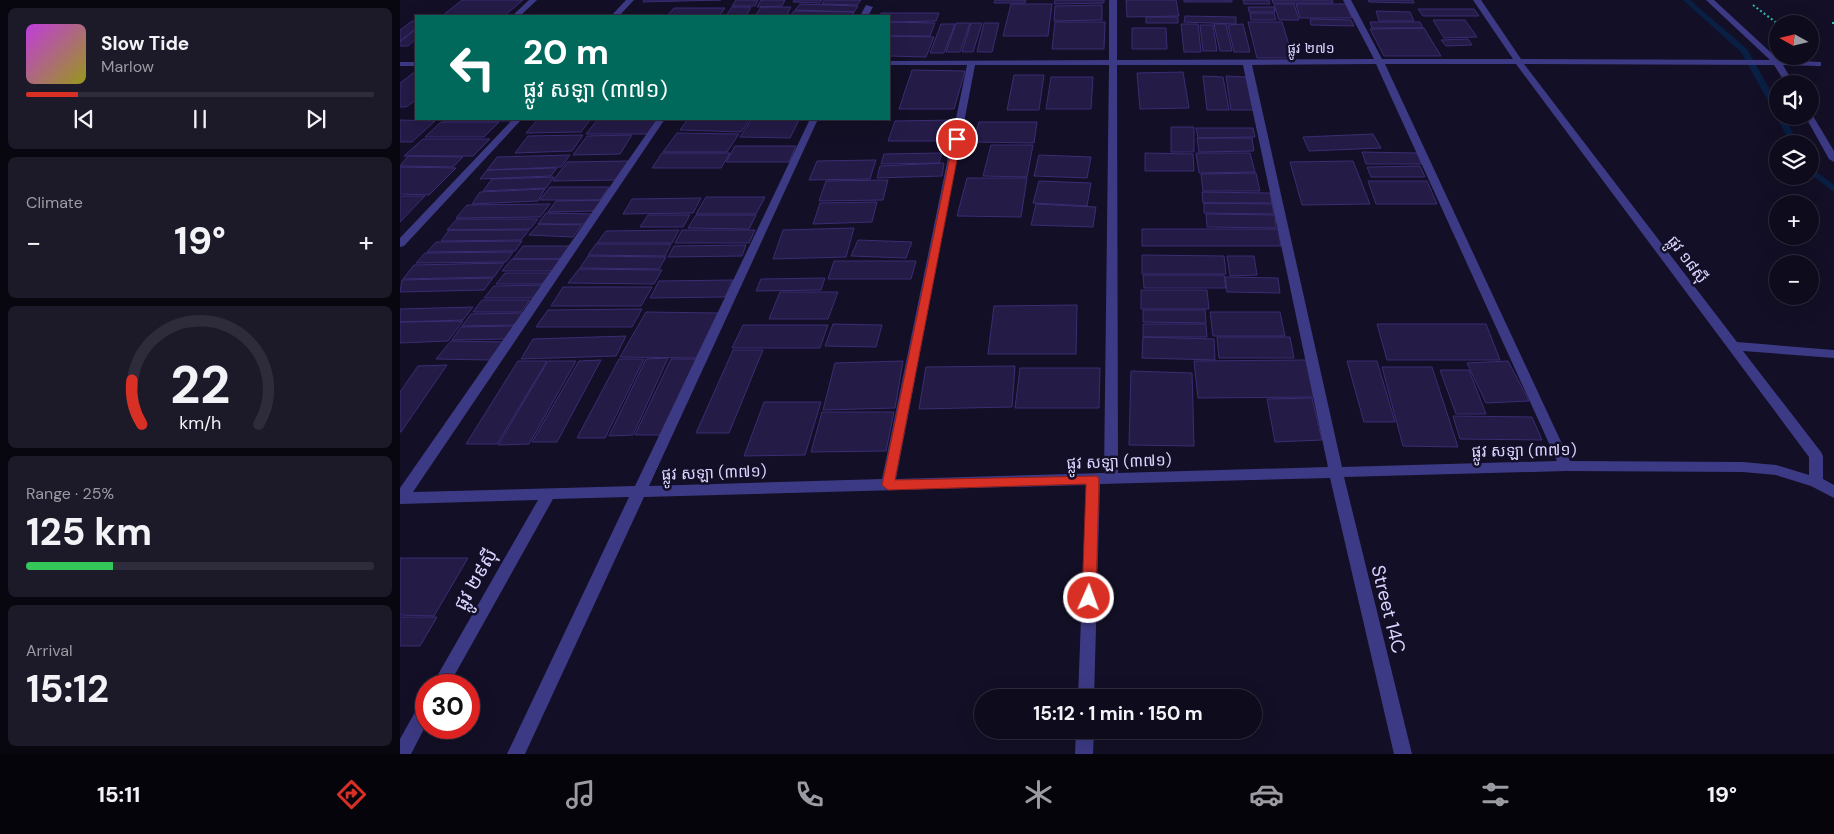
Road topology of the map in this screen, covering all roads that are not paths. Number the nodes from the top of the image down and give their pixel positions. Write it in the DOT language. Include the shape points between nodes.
graph roads {
  1 [pos="533,0"];
  2 [pos="630,0"];
  3 [pos="1113,0"];
  4 [pos="1347,0"];
  5 [pos="1477,0"];
  6 [pos="1710,0"];
  7 [pos="869,7"];
  8 [pos="517,15"];
  9 [pos="616,15"];
  10 [pos="865,15"];
  11 [pos="1769,58"];
  12 [pos="1379,61"];
  13 [pos="1518,61"];
  14 [pos="1769,61"];
  15 [pos="972,62"];
  16 [pos="1112,62"];
  17 [pos="1248,62"];
  18 [pos="890,63"];
  19 [pos="415,64"];
  20 [pos="402,65"];
  21 [pos="1775,65"];
  22 [pos="1783,75"];
  23 [pos="517,120"];
  24 [pos="660,120"];
  25 [pos="814,120"];
  26 [pos="1814,125"];
  27 [pos="1834,159"];
  28 [pos="400,244"];
  29 [pos="1733,346"];
  30 [pos="1834,354"];
  31 [pos="1566,466"];
  32 [pos="1336,472"];
  33 [pos="1093,479"];
  34 [pos="1111,479"];
  35 [pos="1816,482"];
  36 [pos="888,485"];
  37 [pos="640,492"];
  38 [pos="1834,492"];
  39 [pos="548,494"];
  40 [pos="400,498"];
  41 [pos="446,674"];
  42 [pos="1086,689"];
  43 [pos="415,729"];
  44 [pos="1084,739"];
  45 [pos="401,754"];
  46 [pos="516,754"];
  47 [pos="1084,754"];
  48 [pos="1403,754"];
  1 -- 8 [label="street"];
  2 -- 9 [label="street"];
  3 -- 16 [label="street"];
  4 -- 12 [label="street"];
  5 -- 13 [label="street, ផ្លូវ ១៨ស៊ី"];
  6 -- 11 [label="street"];
  7 -- 10 [label="street"];
  12 -- 13 [label="street, ផ្លូវ ២៧១"];
  12 -- 17 [label="street, ផ្លូវ ២៧១"];
  12 -- 31 [label="street"];
  13 -- 14 [label="street, ផ្លូវ ២៧១"];
  13 -- 29 [label="street, ផ្លូវ ១៨ស៊ី"];
  15 -- 16 [label="street, ផ្លូវ ២៧១"];
  15 -- 18 [label="street, ផ្លូវ ២៧១"];
  15 -- 36 [label="street"];
  16 -- 17 [label="street, ផ្លូវ ២៧១"];
  16 -- 34 [label="street"];
  17 -- 32 [label="street, Street 14C"];
  19 -- 20 [label="street"];
  21 -- 22 [label="street"];
  23 -- 28 [label="street"];
  24 -- 40 [label="street"];
  25 -- 37 [label="street"];
  26 -- 27 [label="street"];
  29 -- 30 [label="street"];
  29 -- 35 [label="street, ផ្លូវ ១៨ស៊ី" via="1816,456"];
  31 -- 32 [label="street, ផ្លូវ សឡា (៣៧១)"];
  31 -- 35 [label="street, ផ្លូវ សឡា (៣៧១)" via="1743,467 1776,470"];
  32 -- 34 [label="street, ផ្លូវ សឡា (៣៧១)"];
  32 -- 48 [label="street, Street 14C"];
  33 -- 34 [label="street, ផ្លូវ សឡា (៣៧១)"];
  33 -- 36 [label="street, ផ្លូវ សឡា (៣៧១)"];
  33 -- 42 [label="street"];
  35 -- 38 [label="street, ផ្លូវ សឡា (៣៧១)"];
  36 -- 37 [label="street, ផ្លូវ សឡា (៣៧១)"];
  37 -- 39 [label="street, ផ្លូវ សឡា (៣៧១)"];
  37 -- 46 [label="street"];
  39 -- 40 [label="street, ផ្លូវ សឡា (៣៧១)"];
  39 -- 41 [label="street, ផ្លូវ ២៩ស៊ី"];
  43 -- 45 [label="street"];
  44 -- 47 [label="street"];
}
